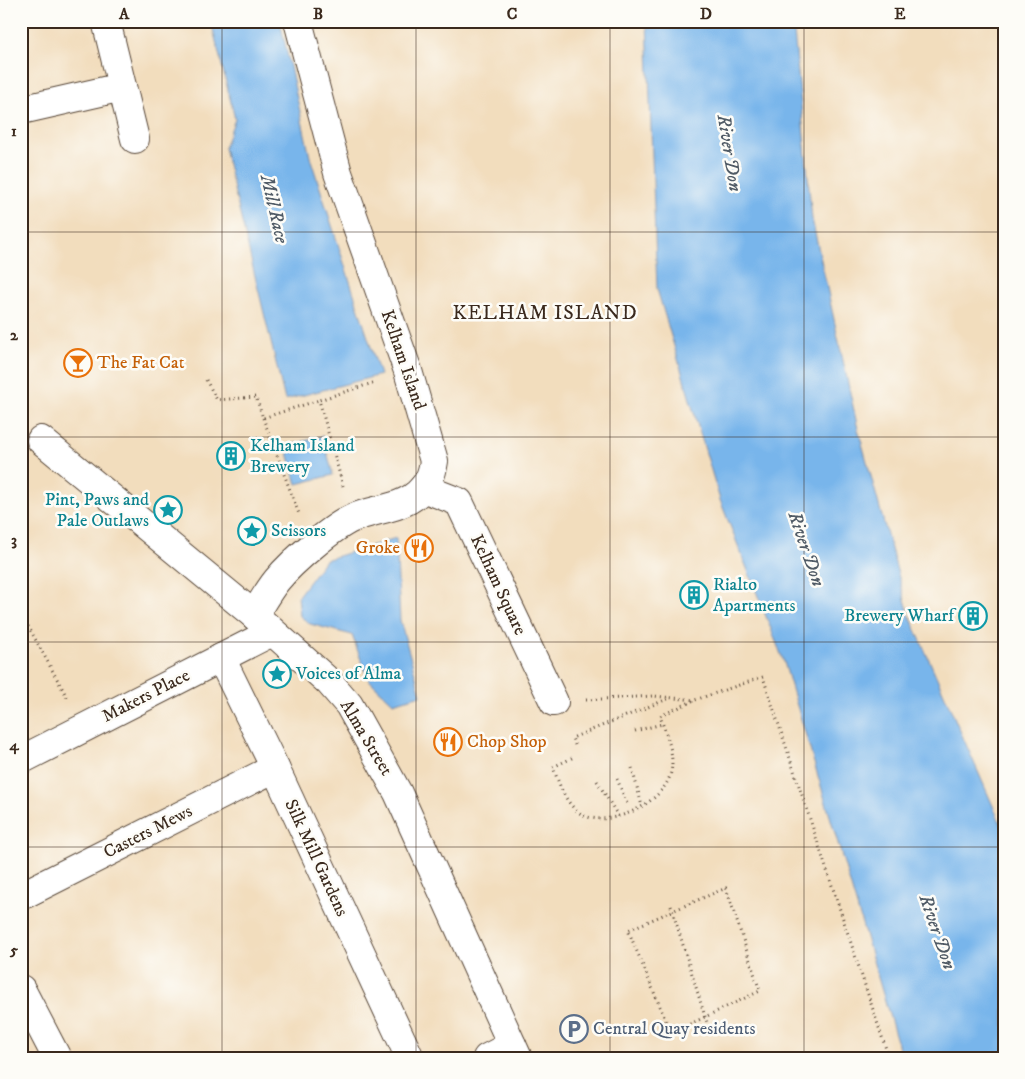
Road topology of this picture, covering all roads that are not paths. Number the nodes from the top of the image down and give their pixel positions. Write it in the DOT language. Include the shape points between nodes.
graph roads {
  1 [pos="106,21"];
  2 [pos="298,21"];
  3 [pos="122,87"];
  4 [pos="21,110"];
  5 [pos="135,139"];
  6 [pos="42,440"];
  7 [pos="423,488"];
  8 [pos="263,624"];
  9 [pos="220,658"];
  10 [pos="554,702"];
  11 [pos="21,760"];
  12 [pos="275,768"];
  13 [pos="21,896"];
  14 [pos="21,989"];
  15 [pos="515,1051"];
  16 [pos="57,1058"];
  17 [pos="410,1058"];
  18 [pos="487,1058"];
  1 -- 3 [label="street"];
  2 -- 7 [label="street, Kelham Island" via="338,173 408,372 434,462"];
  3 -- 4 [label="street"];
  3 -- 5 [label="street"];
  6 -- 8 [label="street, Alma Street"];
  7 -- 8 [label="street, Kelham Island" via="406,502 352,518 312,547 276,580"];
  7 -- 10 [label="street, Kelham Square" via="459,502"];
  8 -- 9 [label="street, Makers Place"];
  8 -- 15 [label="street, Alma Street" via="329,682 362,726 398,793"];
  9 -- 11 [label="street, Makers Place"];
  9 -- 12 [label="street, Silk Mill Gardens"];
  12 -- 13 [label="street, Casters Mews"];
  12 -- 17 [label="street, Silk Mill Gardens" via="347,940"];
  14 -- 16 [label="street"];
  15 -- 18 [label="street"];
}
